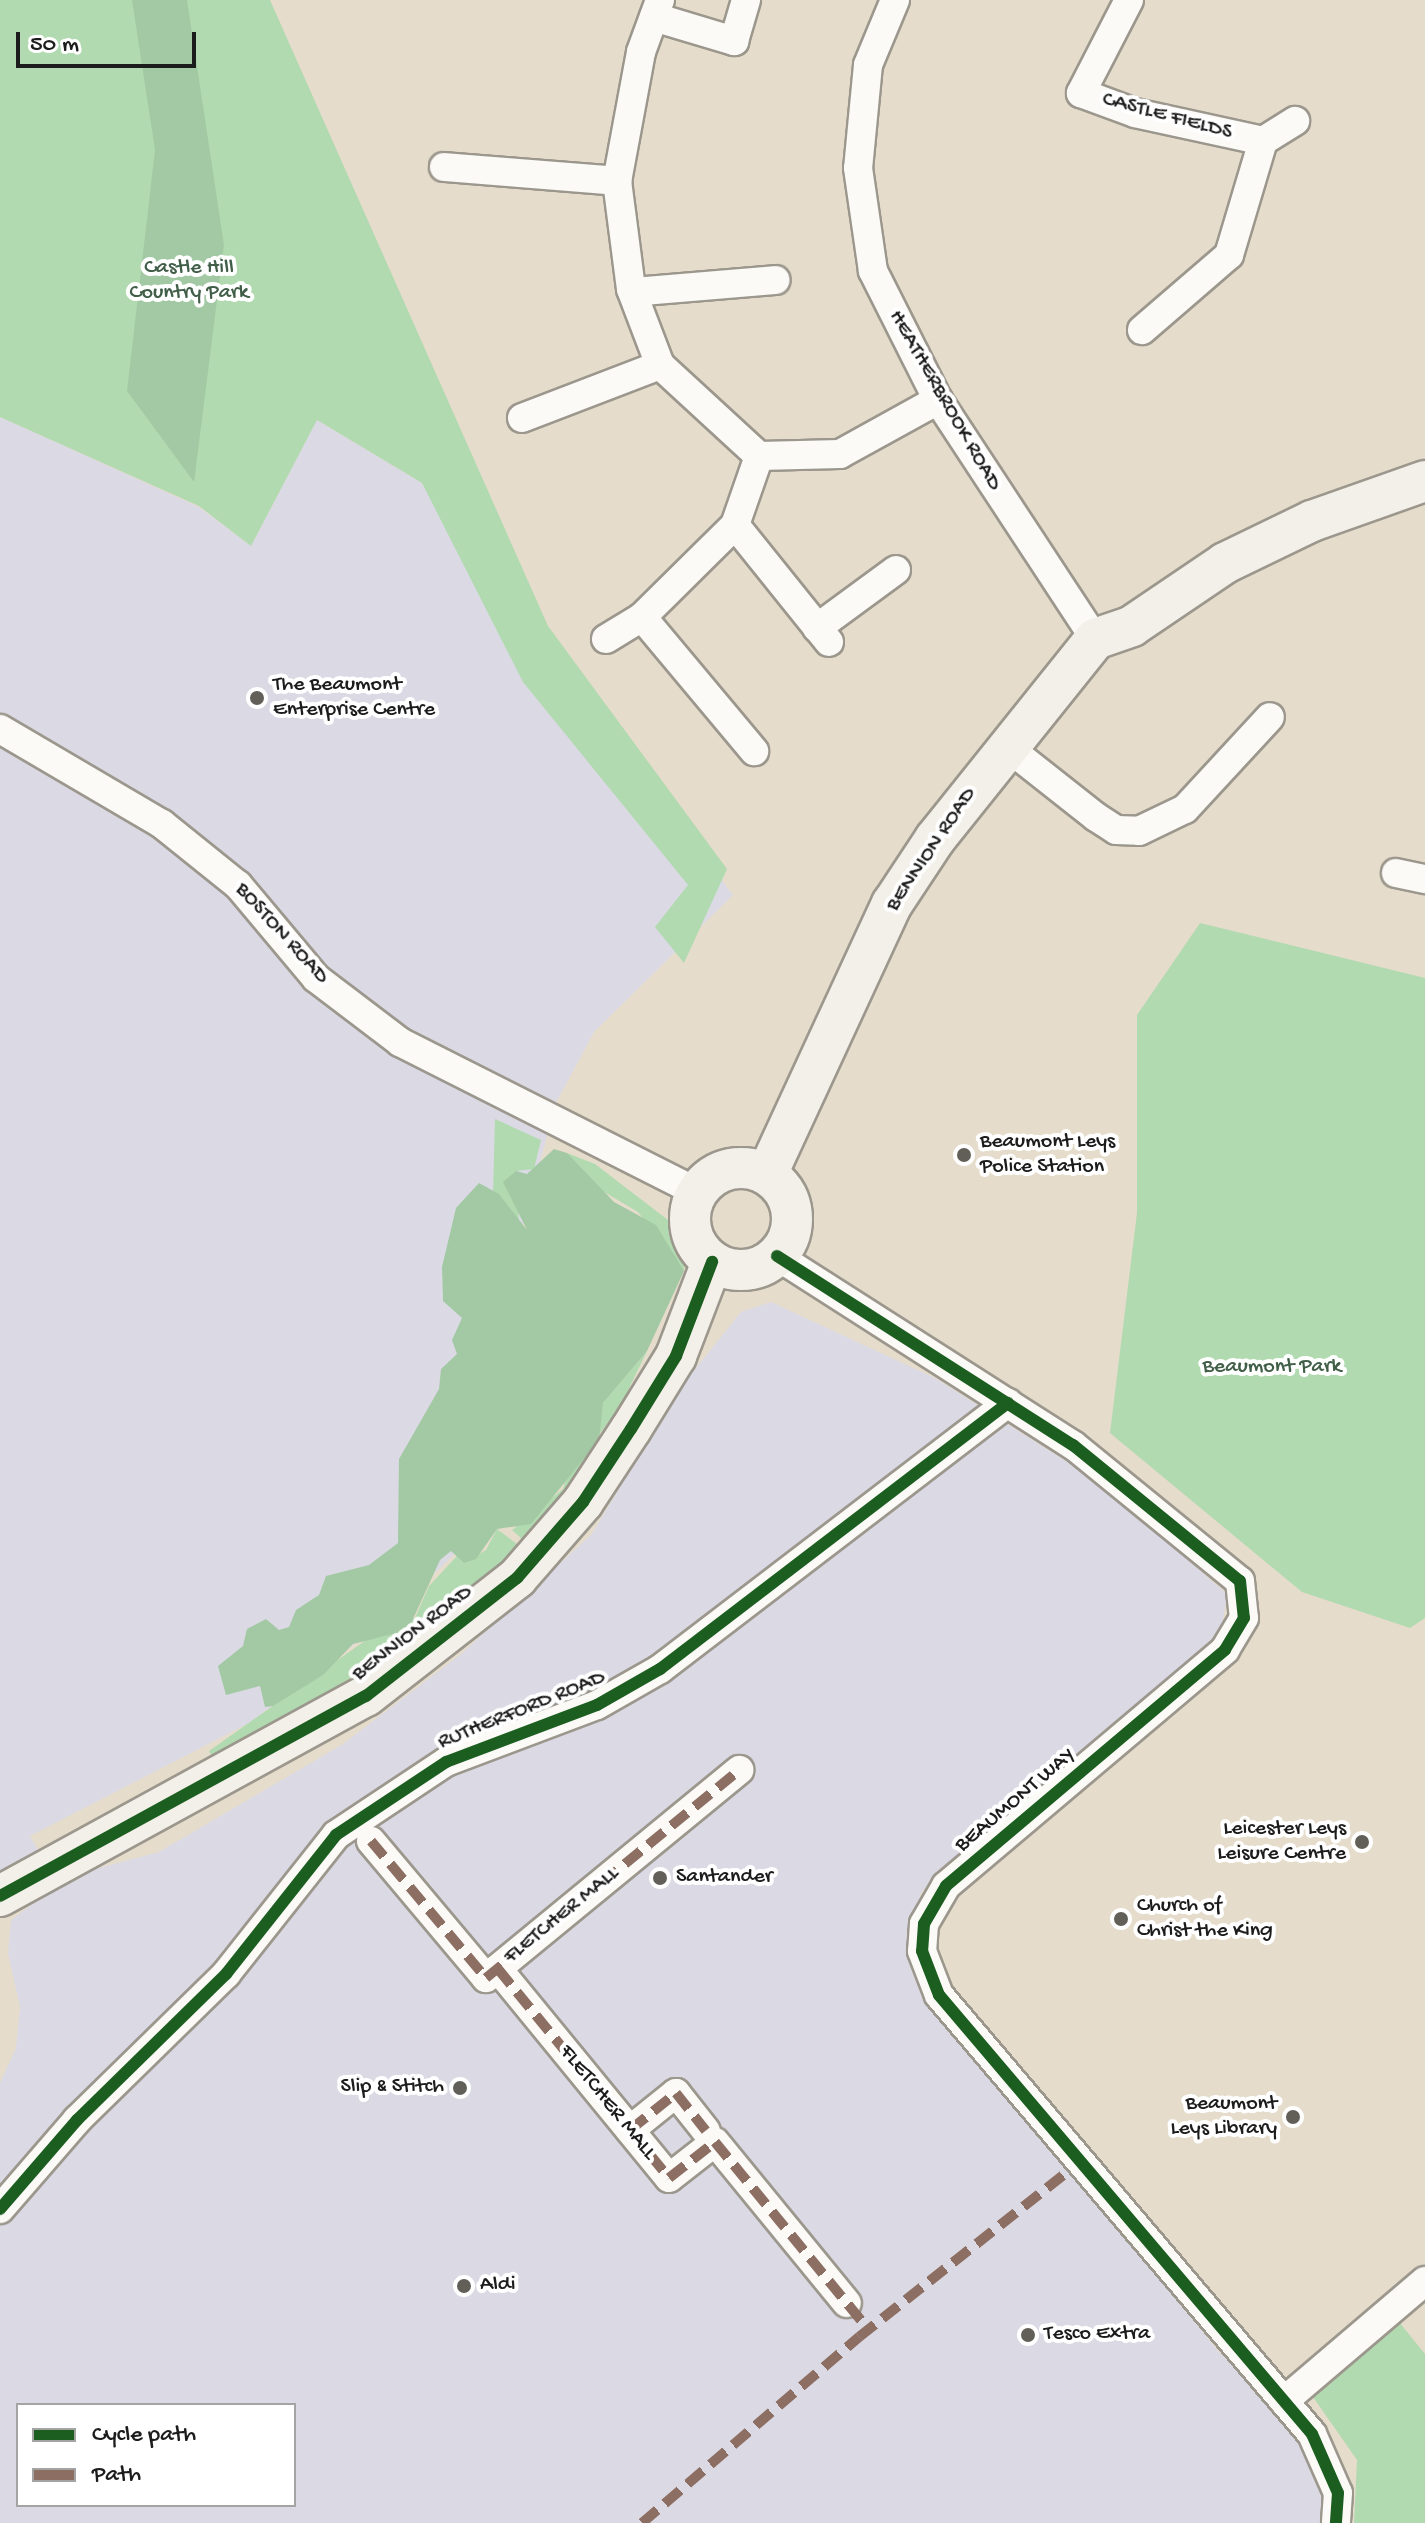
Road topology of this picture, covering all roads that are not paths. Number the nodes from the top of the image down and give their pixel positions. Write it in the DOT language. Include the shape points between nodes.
graph roads {
  1 [pos="746,0"];
  2 [pos="895,0"];
  3 [pos="1129,0"];
  4 [pos="657,9"];
  5 [pos="1295,121"];
  6 [pos="1263,141"];
  7 [pos="444,167"];
  8 [pos="617,181"];
  9 [pos="775,280"];
  10 [pos="633,292"];
  11 [pos="1142,330"];
  12 [pos="660,365"];
  13 [pos="938,400"];
  14 [pos="522,418"];
  15 [pos="759,456"];
  16 [pos="1425,481"];
  17 [pos="735,525"];
  18 [pos="896,570"];
  19 [pos="642,617"];
  20 [pos="606,639"];
  21 [pos="1095,639"];
  22 [pos="1270,717"];
  23 [pos="0,729"];
  24 [pos="1006,746"];
  25 [pos="754,751"];
  26 [pos="1396,873"];
  27 [pos="1425,879"];
  28 [pos="767,1174"];
  29 [pos="697,1192"];
  30 [pos="777,1256"];
  31 [pos="712,1262"];
  32 [pos="1008,1403"];
  33 [pos="739,1770"];
  34 [pos="371,1841"];
  35 [pos="0,1896"];
  36 [pos="498,1969"];
  37 [pos="630,2130"];
  38 [pos="706,2131"];
  39 [pos="0,2209"];
  40 [pos="1425,2281"];
  41 [pos="847,2303"];
  42 [pos="1284,2401"];
  43 [pos="1336,2523"];
  1 -- 4 [label="street" via="734,41"];
  2 -- 13 [label="street, HEATHERBROOK ROAD" via="868,65 858,168 873,271"];
  3 -- 6 [label="street, CASTLE FIELDS" via="1081,93 1135,113"];
  4 -- 8 [label="street"];
  5 -- 6 [label="street, CASTLE FIELDS"];
  6 -- 11 [label="street, CASTLE FIELDS" via="1229,255"];
  7 -- 8 [label="street"];
  8 -- 10 [label="street"];
  9 -- 10 [label="street"];
  10 -- 12 [label="street"];
  12 -- 14 [label="street"];
  12 -- 15 [label="street"];
  13 -- 15 [label="street" via="840,454"];
  13 -- 21 [label="street, HEATHERBROOK ROAD"];
  15 -- 17 [label="street"];
  16 -- 21 [label="street" via="1312,521 1225,563 1132,626"];
  17 -- 18 [label="street" via="823,635"];
  17 -- 19 [label="street"];
  19 -- 20 [label="street"];
  19 -- 25 [label="street"];
  21 -- 24 [label="street, BENNION ROAD" via="1069,679"];
  22 -- 24 [label="street" via="1185,809 1139,831 1116,830"];
  23 -- 29 [label="street, BOSTON ROAD" via="174,834 238,885 316,978 400,1042"];
  24 -- 28 [label="street, BENNION ROAD" via="892,904"];
  26 -- 27 [label="street"];
  28 -- 29 [label="street" via="736,1167"];
  28 -- 30 [label="street" via="793,1212"];
  29 -- 31 [label="street" via="693,1238"];
  30 -- 31 [label="street" via="746,1270"];
  30 -- 32 [label="street, BEAUMONT WAY"];
  31 -- 35 [label="street, BENNION ROAD" via="676,1356 631,1429 583,1502 517,1578 366,1696"];
  32 -- 39 [label="street, RUTHERFORD ROAD" via="648,1676 597,1705 446,1762 336,1835 226,1974 77,2120"];
  32 -- 42 [label="street, BEAUMONT WAY" via="1077,1448 1223,1565 1240,1581 1244,1618 1225,1650 946,1886 924,1924 922,1951 939,1995"];
  33 -- 36 [label="street, FLETCHER MALL"];
  34 -- 36 [label="street, FLETCHER MALL" via="486,1978"];
  36 -- 37 [label="street, FLETCHER MALL"];
  37 -- 38 [label="street" via="676,2093"];
  37 -- 41 [label="street, FLETCHER MALL" via="669,2178 715,2142"];
  40 -- 42 [label="street"];
  42 -- 43 [label="street, BEAUMONT WAY" via="1325,2456 1338,2493"];
}
